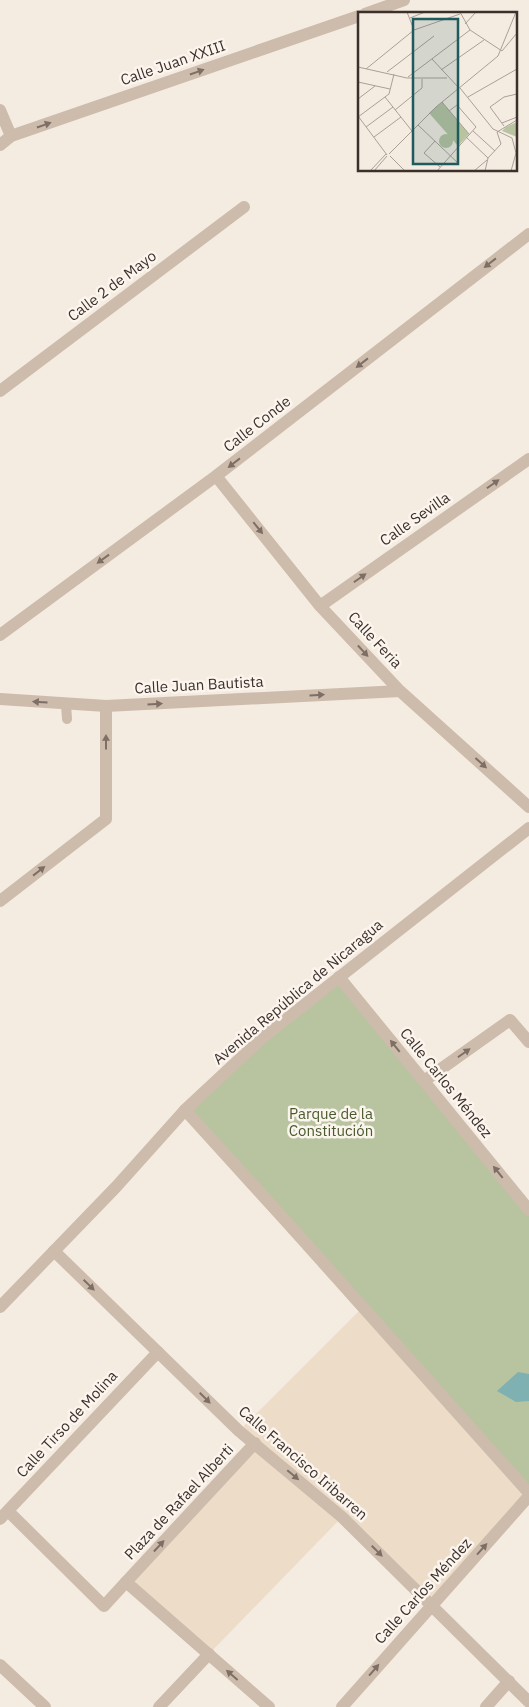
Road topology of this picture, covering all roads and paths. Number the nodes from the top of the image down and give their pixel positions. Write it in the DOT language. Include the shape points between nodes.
graph roads {
  1 [pos="398,1"];
  2 [pos="370,12"];
  3 [pos="358,16"];
  4 [pos="0,110"];
  5 [pos="10,136"];
  6 [pos="0,145"];
  7 [pos="244,207"];
  8 [pos="529,234"];
  9 [pos="0,391"];
  10 [pos="529,459"];
  11 [pos="216,476"];
  12 [pos="320,606"];
  13 [pos="0,635"];
  14 [pos="400,691"];
  15 [pos="0,699"];
  16 [pos="66,704"];
  17 [pos="106,706"];
  18 [pos="68,719"];
  19 [pos="529,807"];
  20 [pos="529,828"];
  21 [pos="0,901"];
  22 [pos="338,978"];
  23 [pos="529,1042"];
  24 [pos="424,1081"];
  25 [pos="185,1110"];
  26 [pos="529,1210"];
  27 [pos="54,1251"];
  28 [pos="0,1306"];
  29 [pos="158,1352"];
  30 [pos="256,1443"];
  31 [pos="529,1495"];
  32 [pos="4,1515"];
  33 [pos="126,1582"];
  34 [pos="431,1605"];
  35 [pos="209,1654"];
  36 [pos="0,1666"];
  37 [pos="509,1681"];
  38 [pos="529,1702"];
  39 [pos="45,1707"];
  40 [pos="159,1707"];
  41 [pos="269,1707"];
  42 [pos="342,1707"];
  43 [pos="486,1707"];
  1 -- 2 [label="street"];
  5 -- 3 [label="street, Calle Juan XXIII, one-way"];
  4 -- 5 [label="street"];
  5 -- 6 [label="street, Calle Juan XXIII"];
  7 -- 9 [label="street, Calle 2 de Mayo"];
  8 -- 11 [label="street, Calle Conde, one-way"];
  12 -- 10 [label="street, Calle Sevilla, one-way"];
  11 -- 12 [label="street, Calle Feria, one-way"];
  11 -- 13 [label="street, Calle Conde, one-way"];
  12 -- 14 [label="street, Calle Feria, one-way"];
  17 -- 14 [label="street, Calle Juan Bautista, one-way"];
  14 -- 19 [label="street, Calle Feria, one-way"];
  16 -- 15 [label="street, Calle Juan Bautista, one-way"];
  16 -- 17 [label="street, Calle Juan Bautista"];
  16 -- 18 [label="lane"];
  21 -- 17 [label="street, one-way" via="106,819"];
  20 -- 22 [label="street, Avenida República de Nicaragua"];
  24 -- 22 [label="street, Calle Carlos Méndez, one-way"];
  22 -- 25 [label="street, Avenida República de Nicaragua" via="262,1038"];
  24 -- 23 [label="street, one-way" via="510,1020"];
  26 -- 24 [label="street, Calle Carlos Méndez, one-way"];
  25 -- 27 [label="street, Avenida República de Nicaragua"];
  25 -- 31 [label="street"];
  27 -- 28 [label="street, Avenida República de Nicaragua"];
  27 -- 29 [label="street, Calle Francisco Iribarren, one-way"];
  29 -- 30 [label="street, Calle Francisco Iribarren, one-way" via="239,1431"];
  29 -- 32 [label="street, Calle Tirso de Molina"];
  33 -- 30 [label="street, Plaza de Rafael Alberti, one-way"];
  30 -- 34 [label="street, Calle Francisco Iribarren, one-way" via="342,1517"];
  34 -- 31 [label="street, Calle Carlos Méndez, one-way"];
  32 -- 33 [label="street, Plaza de Rafael Alberti" via="104,1606"];
  33 -- 35 [label="street"];
  34 -- 37 [label="street, Calle Francisco Iribarren"];
  42 -- 34 [label="street, Calle Carlos Méndez, one-way"];
  35 -- 40 [label="street"];
  41 -- 35 [label="street, one-way"];
  36 -- 39 [label="street"];
  37 -- 38 [label="street, Calle Francisco Iribarren"];
  37 -- 43 [label="street"];
}
